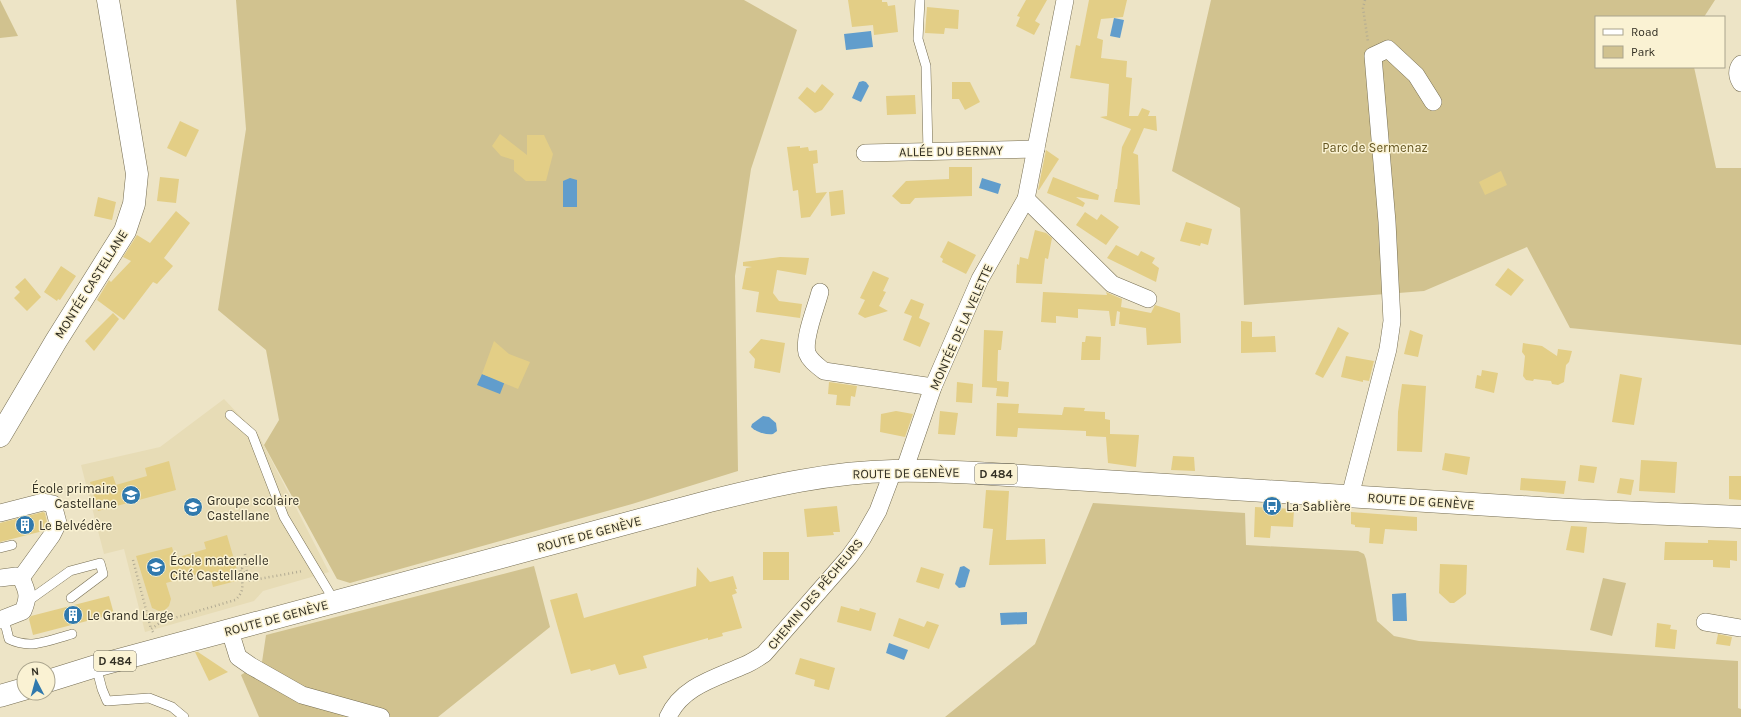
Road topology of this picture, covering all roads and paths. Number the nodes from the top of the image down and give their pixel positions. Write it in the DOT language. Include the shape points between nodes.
graph roads {
  1 [pos="108,0"];
  2 [pos="920,0"];
  3 [pos="1065,0"];
  4 [pos="1365,0"];
  5 [pos="1373,56"];
  6 [pos="1741,64"];
  7 [pos="1741,83"];
  8 [pos="1433,102"];
  9 [pos="1036,149"];
  10 [pos="928,152"];
  11 [pos="865,154"];
  12 [pos="1026,199"];
  13 [pos="820,292"];
  14 [pos="1148,299"];
  15 [pos="933,387"];
  16 [pos="230,415"];
  17 [pos="0,436"];
  18 [pos="898,471"];
  19 [pos="1350,496"];
  20 [pos="0,513"];
  21 [pos="1741,517"];
  22 [pos="12,545"];
  23 [pos="0,548"];
  24 [pos="245,554"];
  25 [pos="133,560"];
  26 [pos="315,569"];
  27 [pos="0,578"];
  28 [pos="21,578"];
  29 [pos="248,581"];
  30 [pos="71,598"];
  31 [pos="28,601"];
  32 [pos="335,602"];
  33 [pos="2,619"];
  34 [pos="1705,622"];
  35 [pos="1741,628"];
  36 [pos="151,629"];
  37 [pos="230,631"];
  38 [pos="153,633"];
  39 [pos="72,634"];
  40 [pos="96,666"];
  41 [pos="56,678"];
  42 [pos="16,691"];
  43 [pos="0,696"];
  44 [pos="184,717"];
  45 [pos="381,717"];
  46 [pos="668,717"];
  1 -- 17 [label="main road, MONTÉE CASTELLANE" via="137,174 134,204 125,231"];
  2 -- 10 [label="lane" via="918,39 926,66"];
  3 -- 9 [label="street, MONTÉE DE LA VELETTE"];
  4 -- 5 [label="path" via="1363,8 1366,36"];
  5 -- 8 [label="street" via="1388,49 1416,75"];
  5 -- 19 [label="street" via="1387,222 1392,321 1388,349"];
  6 -- 7 [label="street" via="1738,68"];
  9 -- 10 [label="street, ALLÉE DU BERNAY"];
  9 -- 12 [label="street, MONTÉE DE LA VELETTE"];
  10 -- 11 [label="street, ALLÉE DU BERNAY"];
  12 -- 14 [label="street" via="1112,284"];
  12 -- 15 [label="street, MONTÉE DE LA VELETTE" via="980,279"];
  13 -- 15 [label="street" via="806,342 808,354 814,364 824,371"];
  15 -- 18 [label="street, MONTÉE DE LA VELETTE"];
  16 -- 26 [label="lane" via="252,434 284,517"];
  18 -- 19 [label="main road, ROUTE DE GENÈVE / D 484" via="976,473"];
  18 -- 32 [label="main road, ROUTE DE GENÈVE / D 484" via="847,474 769,486"];
  18 -- 46 [label="street, CHEMIN DES PÊCHEURS" via="878,511 849,557 764,654 746,665 692,689 683,696"];
  19 -- 21 [label="main road, ROUTE DE GENÈVE / D 484" via="1570,510"];
  20 -- 28 [label="street" via="42,502 52,504 58,523"];
  22 -- 23 [label="lane"];
  24 -- 29 [label="path"];
  25 -- 36 [label="path"];
  26 -- 29 [label="path"];
  26 -- 32 [label="lane"];
  27 -- 28 [label="street"];
  28 -- 31 [label="street"];
  29 -- 36 [label="path" via="242,568 242,590 235,600 161,622"];
  30 -- 31 [label="lane" via="103,574 100,563 70,571"];
  31 -- 33 [label="street" via="23,611"];
  32 -- 37 [label="main road, ROUTE DE GENÈVE / D 484"];
  33 -- 39 [label="lane" via="9,638 19,644 34,645"];
  34 -- 35 [label="street"];
  36 -- 38 [label="path"];
  37 -- 40 [label="main road, ROUTE DE GENÈVE / D 484"];
  37 -- 45 [label="street" via="238,657 251,666 302,695"];
  40 -- 41 [label="main road, ROUTE DE GENÈVE / D 484"];
  40 -- 44 [label="lane" via="107,701 149,698 172,707"];
  42 -- 43 [label="main road"];
}
